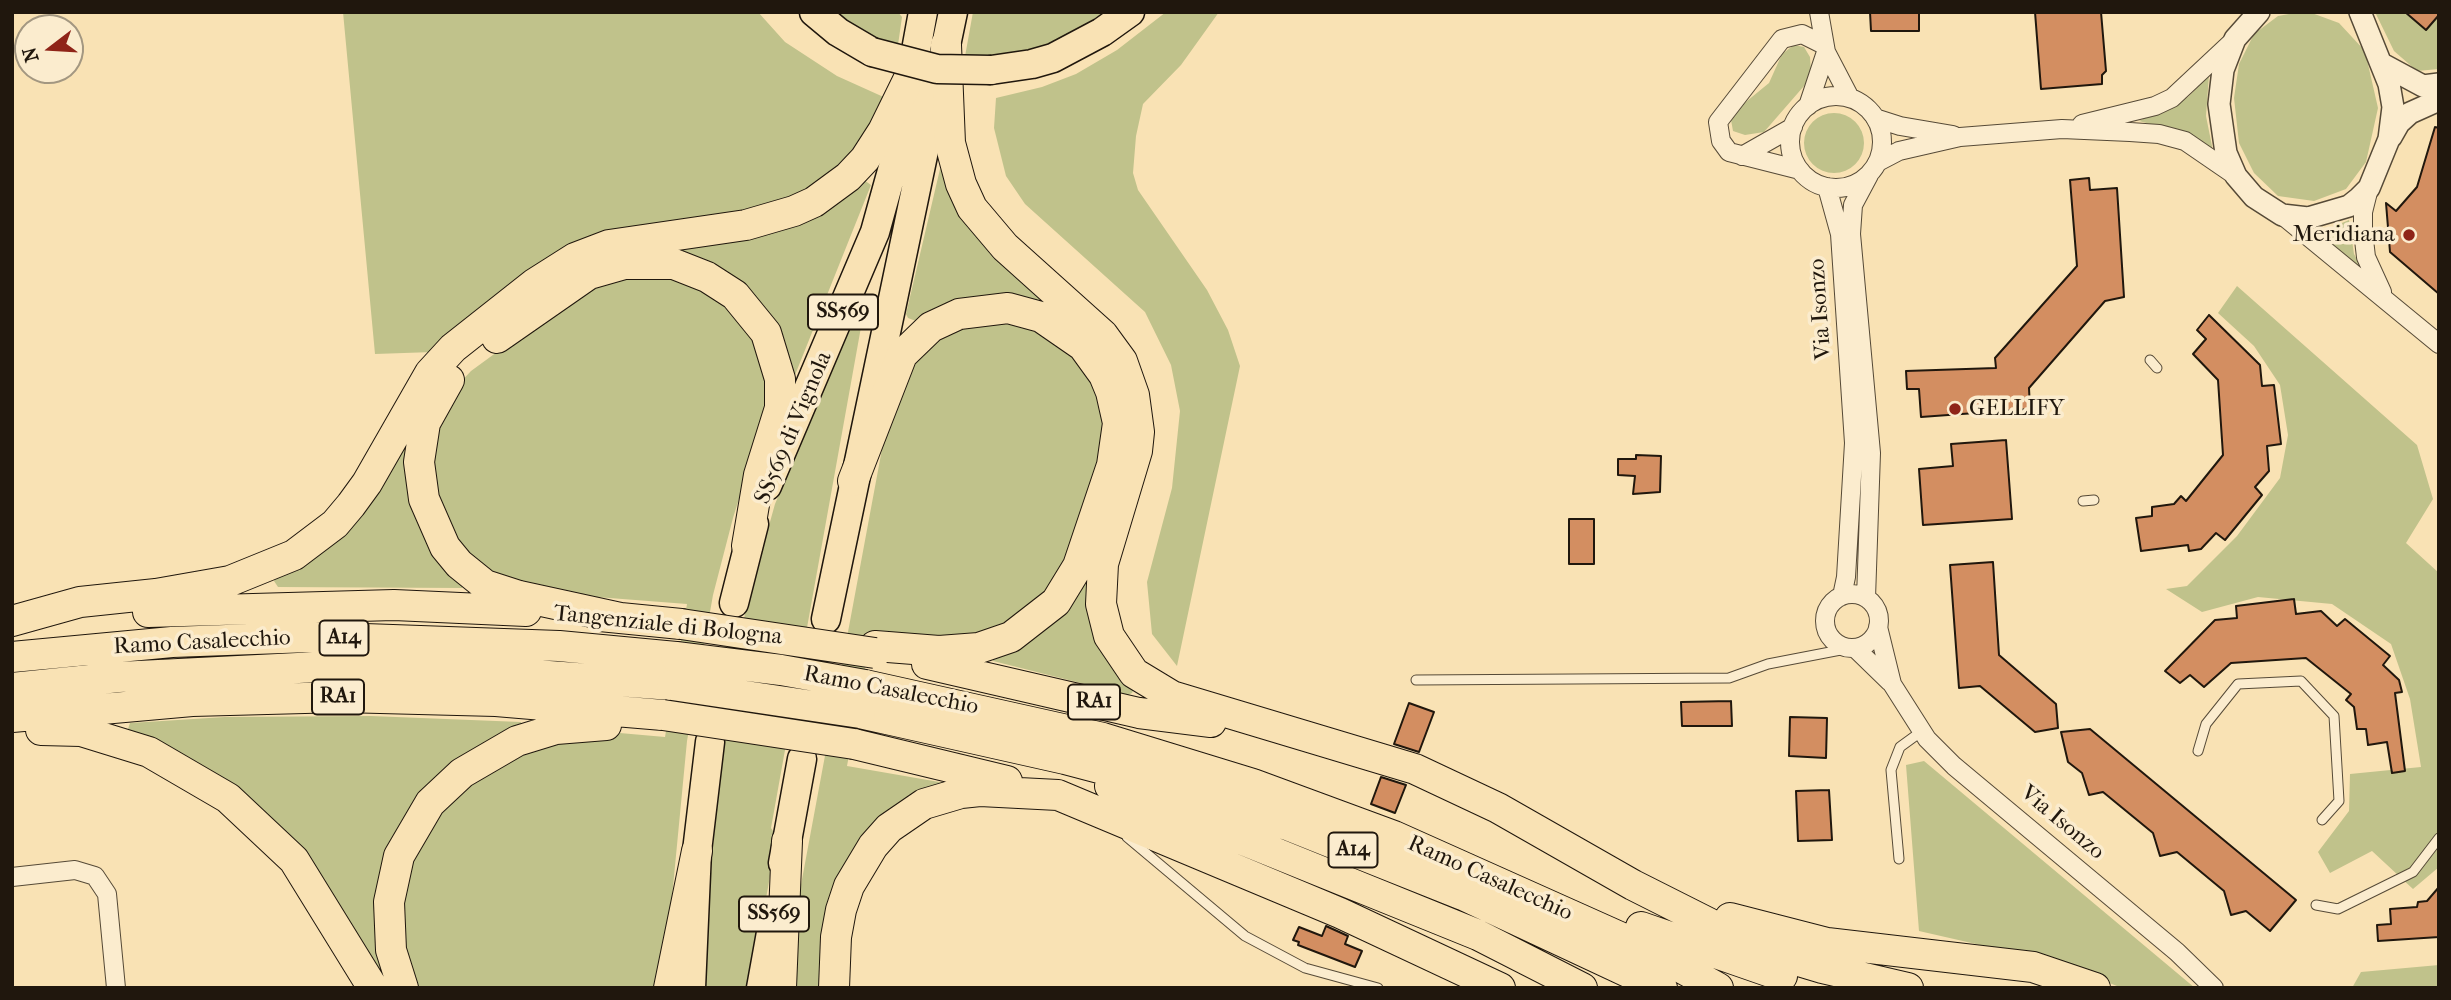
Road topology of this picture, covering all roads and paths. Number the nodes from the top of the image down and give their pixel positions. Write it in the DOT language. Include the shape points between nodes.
graph roads {
  1 [pos="814,12"];
  2 [pos="923,12"];
  3 [pos="953,12"];
  4 [pos="1130,12"];
  5 [pos="1819,12"];
  6 [pos="2347,12"];
  7 [pos="2259,13"];
  8 [pos="2364,22"];
  9 [pos="2235,39"];
  10 [pos="946,45"];
  11 [pos="1825,48"];
  12 [pos="2384,65"];
  13 [pos="914,71"];
  14 [pos="2439,84"];
  15 [pos="1850,98"];
  16 [pos="2439,100"];
  17 [pos="1808,106"];
  18 [pos="1875,118"];
  19 [pos="1793,127"];
  20 [pos="2062,130"];
  21 [pos="1960,137"];
  22 [pos="2389,139"];
  23 [pos="1738,155"];
  24 [pos="1873,169"];
  25 [pos="1800,170"];
  26 [pos="2236,176"];
  27 [pos="1827,187"];
  28 [pos="2369,188"];
  29 [pos="2282,215"];
  30 [pos="2386,298"];
  31 [pos="2439,345"];
  32 [pos="853,481"];
  33 [pos="2094,500"];
  34 [pos="2082,501"];
  35 [pos="747,546"];
  36 [pos="1842,596"];
  37 [pos="1866,598"];
  38 [pos="734,603"];
  39 [pos="620,618"];
  40 [pos="12,623"];
  41 [pos="1878,627"];
  42 [pos="821,631"];
  43 [pos="1853,648"];
  44 [pos="875,650"];
  45 [pos="12,657"];
  46 [pos="674,671"];
  47 [pos="1416,680"];
  48 [pos="1892,684"];
  49 [pos="12,688"];
  50 [pos="862,699"];
  51 [pos="12,718"];
  52 [pos="662,719"];
  53 [pos="1922,731"];
  54 [pos="12,733"];
  55 [pos="1315,736"];
  56 [pos="710,742"];
  57 [pos="1030,750"];
  58 [pos="2198,751"];
  59 [pos="802,759"];
  60 [pos="1058,795"];
  61 [pos="1101,816"];
  62 [pos="2322,820"];
  63 [pos="1394,836"];
  64 [pos="2439,838"];
  65 [pos="787,841"];
  66 [pos="696,851"];
  67 [pos="1899,859"];
  68 [pos="12,877"];
  69 [pos="1633,885"];
  70 [pos="2316,905"];
  71 [pos="116,988"];
  72 [pos="373,988"];
  73 [pos="403,988"];
  74 [pos="669,988"];
  75 [pos="691,988"];
  76 [pos="761,988"];
  77 [pos="781,988"];
  78 [pos="834,988"];
  79 [pos="1378,988"];
  80 [pos="1500,988"];
  81 [pos="1582,988"];
  82 [pos="1662,988"];
  83 [pos="1718,988"];
  84 [pos="1823,988"];
  85 [pos="1908,988"];
  86 [pos="2095,988"];
  87 [pos="2214,988"];
  1 -- 4 [label="highway, bridge" via="872,52 937,69 991,70 1053,58"];
  2 -- 13 [label="highway, SS569 di Vignola / SS569"];
  3 -- 10 [label="highway, SS569"];
  5 -- 11 [label="street"];
  6 -- 8 [label="street"];
  7 -- 9 [label="street"];
  8 -- 12 [label="street"];
  9 -- 20 [label="street" via="2172,99"];
  9 -- 26 [label="street" via="2219,104 2226,153"];
  10 -- 32 [label="highway, SS569"];
  10 -- 55 [label="highway" via="950,143 972,208 1005,247 1103,335 1122,362 1134,395 1137,451 1101,585 1104,621 1116,649 1135,673 1172,696"];
  11 -- 15 [label="street"];
  11 -- 17 [label="street"];
  11 -- 23 [label="street" via="1802,34 1789,36 1767,57 1718,122 1721,141"];
  12 -- 14 [label="street" via="2423,86"];
  12 -- 22 [label="street" via="2393,107"];
  13 -- 35 [label="highway, SS569 di Vignola / SS569" via="875,232 775,467"];
  13 -- 40 [label="highway" via="865,159 814,202 747,225 609,245 575,258 534,284 453,348 430,373 351,505 335,524 294,555 230,581 80,602"];
  15 -- 17 [label="street" via="1829,97"];
  15 -- 18 [label="street"];
  16 -- 22 [label="street" via="2410,113"];
  17 -- 19 [label="street"];
  18 -- 21 [label="street"];
  18 -- 24 [label="street" via="1882,140"];
  19 -- 23 [label="street"];
  19 -- 25 [label="street" via="1791,150"];
  20 -- 21 [label="street"];
  20 -- 26 [label="street" via="2159,134 2185,141"];
  21 -- 24 [label="street" via="1899,151"];
  22 -- 28 [label="street"];
  23 -- 25 [label="street"];
  24 -- 27 [label="street" via="1847,187"];
  24 -- 37 [label="street, Via Isonzo" via="1853,205 1851,234 1871,453"];
  25 -- 27 [label="street"];
  26 -- 29 [label="street" via="2254,197"];
  27 -- 36 [label="street, Via Isonzo" via="1840,234 1854,443"];
  28 -- 29 [label="street" via="2349,206 2323,216"];
  28 -- 30 [label="street" via="2363,212 2366,257"];
  29 -- 30 [label="street"];
  30 -- 31 [label="street"];
  32 -- 42 [label="highway, SS569"];
  32 -- 44 [label="highway" via="902,355 931,327 959,314 1008,308 1041,317 1083,346 1100,367 1111,392 1118,423 1112,464 1078,566 1056,602 1011,636 979,648"];
  33 -- 34 [label="lane"];
  35 -- 38 [label="highway, SS569 di Vignola / SS569"];
  35 -- 39 [label="highway" via="759,475 780,408 777,362 766,333 735,295 674,264 640,262 589,275 514,325 450,379 425,423 420,443 421,480 428,514 445,547 485,585"];
  36 -- 37 [label="street"];
  36 -- 43 [label="street" via="1827,612 1826,628 1835,642"];
  37 -- 41 [label="street" via="1877,611"];
  39 -- 40 [label="highway, Tangenziale di Bologna / RA1" via="394,605 131,612"];
  39 -- 42 [label="highway, Tangenziale di Bologna / RA1, bridge"];
  41 -- 43 [label="street" via="1870,642"];
  41 -- 48 [label="street"];
  42 -- 44 [label="highway, Tangenziale di Bologna / RA1, bridge"];
  43 -- 47 [label="lane" via="1768,664 1729,678"];
  43 -- 48 [label="street"];
  44 -- 55 [label="highway, Tangenziale di Bologna / RA1" via="1139,713"];
  45 -- 46 [label="highway, Ramo Casalecchio / A14" via="172,642 309,637 559,646"];
  46 -- 49 [label="highway, Ramo Casalecchio / A14" via="318,667 119,677"];
  46 -- 50 [label="highway, Ramo Casalecchio / A14, bridge"];
  48 -- 53 [label="street, Via Isonzo"];
  50 -- 57 [label="highway, Ramo Casalecchio / A14"];
  50 -- 63 [label="highway, Ramo Casalecchio / A14" via="998,712 1129,745"];
  51 -- 52 [label="highway, RA1" via="151,704 342,697 496,701"];
  52 -- 60 [label="highway, bridge" via="741,725 854,744"];
  52 -- 73 [label="highway" via="538,733 462,773 430,803 399,856 389,902 391,950"];
  53 -- 67 [label="lane" via="1900,747 1891,770"];
  53 -- 87 [label="street, Via Isonzo" via="1954,765"];
  54 -- 72 [label="highway" via="66,730 108,737 149,752 228,799 294,860"];
  55 -- 69 [label="highway, RA1" via="1399,763 1498,808"];
  56 -- 66 [label="highway"];
  57 -- 81 [label="highway" via="1151,804 1478,935"];
  57 -- 82 [label="highway, Ramo Casalecchio / A14" via="1156,783 1290,826 1463,895"];
  58 -- 62 [label="lane" via="2206,724 2238,684 2301,681 2334,716 2339,801"];
  59 -- 65 [label="highway, SS569"];
  60 -- 61 [label="highway"];
  60 -- 78 [label="highway" via="961,793 924,804 888,828 849,886 836,937"];
  61 -- 79 [label="lane" via="1245,936 1305,968"];
  61 -- 80 [label="highway" via="1340,913"];
  63 -- 83 [label="highway, Ramo Casalecchio / A14" via="1651,951"];
  63 -- 84 [label="highway" via="1545,883 1678,942"];
  64 -- 70 [label="lane" via="2413,872 2338,909"];
  65 -- 76 [label="highway, SS569"];
  65 -- 77 [label="highway"];
  66 -- 74 [label="highway"];
  66 -- 75 [label="highway"];
  68 -- 71 [label="street" via="75,870 95,876 107,894"];
  69 -- 85 [label="highway" via="1762,950"];
  69 -- 86 [label="highway" via="1798,937 1868,949 2007,962 2057,973"];
}
